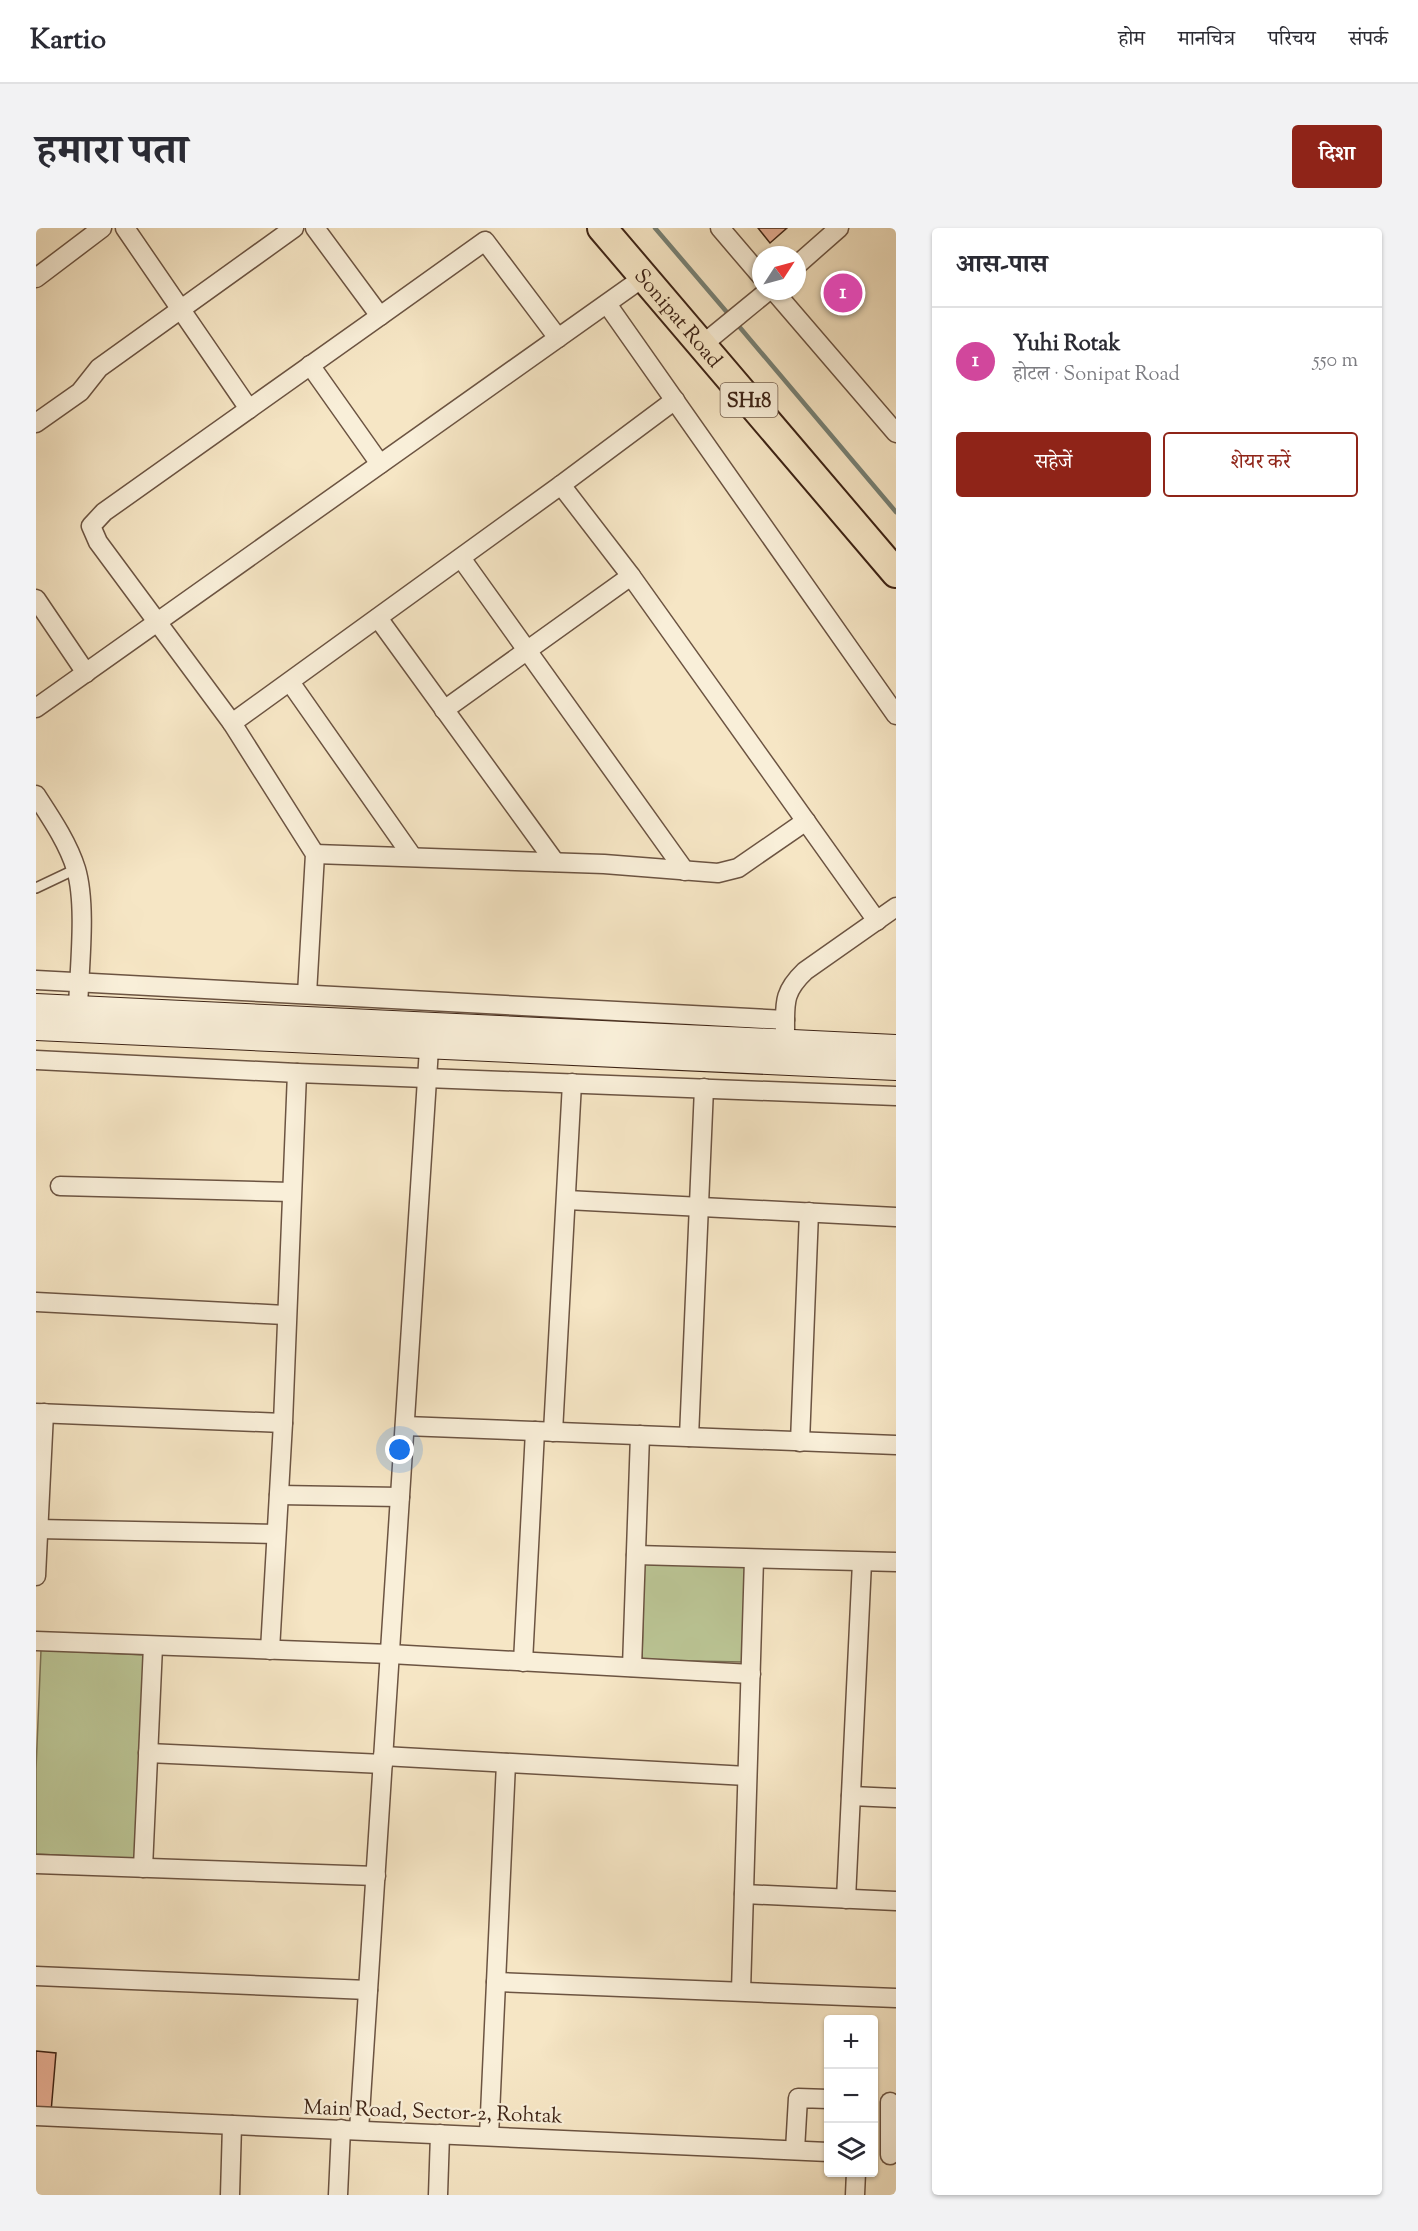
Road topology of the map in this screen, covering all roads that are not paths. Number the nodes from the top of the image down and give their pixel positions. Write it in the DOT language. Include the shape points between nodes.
graph roads {
  1 [pos="102,228"];
  2 [pos="125,228"];
  3 [pos="294,228"];
  4 [pos="315,228"];
  5 [pos="602,228"];
  6 [pos="625,228"];
  7 [pos="720,228"];
  8 [pos="839,228"];
  9 [pos="480,235"];
  10 [pos="806,257"];
  11 [pos="752,265"];
  12 [pos="644,277"];
  13 [pos="36,278"];
  14 [pos="757,300"];
  15 [pos="782,300"];
  16 [pos="607,304"];
  17 [pos="181,309"];
  18 [pos="380,316"];
  19 [pos="721,330"];
  20 [pos="558,338"];
  21 [pos="310,365"];
  22 [pos="675,400"];
  23 [pos="249,409"];
  24 [pos="36,423"];
  25 [pos="896,433"];
  26 [pos="380,464"];
  27 [pos="561,485"];
  28 [pos="896,546"];
  29 [pos="461,558"];
  30 [pos="896,573"];
  31 [pos="631,576"];
  32 [pos="36,599"];
  33 [pos="378,618"];
  34 [pos="157,622"];
  35 [pos="528,650"];
  36 [pos="86,673"];
  37 [pos="290,682"];
  38 [pos="36,708"];
  39 [pos="444,710"];
  40 [pos="896,715"];
  41 [pos="232,723"];
  42 [pos="36,795"];
  43 [pos="806,820"];
  44 [pos="315,854"];
  45 [pos="411,856"];
  46 [pos="555,862"];
  47 [pos="76,869"];
  48 [pos="685,871"];
  49 [pos="36,888"];
  50 [pos="896,907"];
  51 [pos="877,921"];
  52 [pos="36,980"];
  53 [pos="79,981"];
  54 [pos="307,994"];
  55 [pos="36,1007"];
  56 [pos="78,1009"];
  57 [pos="36,1027"];
  58 [pos="785,1031"];
  59 [pos="430,1035"];
  60 [pos="896,1048"];
  61 [pos="36,1060"];
  62 [pos="896,1067"];
  63 [pos="297,1073"];
  64 [pos="427,1078"];
  65 [pos="572,1083"];
  66 [pos="704,1088"];
  67 [pos="896,1095"];
  68 [pos="60,1186"];
  69 [pos="291,1192"];
  70 [pos="567,1200"];
  71 [pos="699,1207"];
  72 [pos="809,1212"];
  73 [pos="896,1217"];
  74 [pos="36,1302"];
  75 [pos="285,1315"];
  76 [pos="40,1413"];
  77 [pos="283,1423"];
  78 [pos="405,1426"];
  79 [pos="544,1431"];
  80 [pos="640,1436"];
  81 [pos="689,1437"];
  82 [pos="800,1442"];
  83 [pos="896,1445"];
  84 [pos="279,1495"];
  85 [pos="400,1497"];
  86 [pos="38,1529"];
  87 [pos="276,1534"];
  88 [pos="636,1555"];
  89 [pos="754,1559"];
  90 [pos="862,1562"];
  91 [pos="896,1562"];
  92 [pos="36,1576"];
  93 [pos="36,1641"];
  94 [pos="153,1646"];
  95 [pos="270,1650"];
  96 [pos="390,1654"];
  97 [pos="524,1662"];
  98 [pos="632,1667"];
  99 [pos="751,1674"];
  100 [pos="148,1753"];
  101 [pos="383,1760"];
  102 [pos="506,1762"];
  103 [pos="747,1776"];
  104 [pos="851,1796"];
  105 [pos="896,1798"];
  106 [pos="36,1864"];
  107 [pos="142,1868"];
  108 [pos="376,1876"];
  109 [pos="744,1894"];
  110 [pos="846,1899"];
  111 [pos="896,1901"];
  112 [pos="36,1976"];
  113 [pos="496,1982"];
  114 [pos="368,1990"];
  115 [pos="741,1991"];
  116 [pos="896,1998"];
  117 [pos="824,2099"];
  118 [pos="887,2102"];
  119 [pos="36,2116"];
  120 [pos="232,2125"];
  121 [pos="341,2129"];
  122 [pos="359,2130"];
  123 [pos="440,2134"];
  124 [pos="489,2136"];
  125 [pos="795,2150"];
  126 [pos="824,2152"];
  127 [pos="886,2154"];
  128 [pos="856,2177"];
  129 [pos="230,2195"];
  130 [pos="338,2195"];
  131 [pos="438,2195"];
  132 [pos="855,2195"];
  1 -- 13 [label="street"];
  2 -- 17 [label="street"];
  3 -- 17 [label="street"];
  4 -- 18 [label="street"];
  5 -- 12 [label="main road, Sonipat Road / SH18"];
  6 -- 19 [label="main road, Sonipat Road / SH18"];
  7 -- 11 [label="street"];
  8 -- 10 [label="street"];
  9 -- 18 [label="street"];
  9 -- 20 [label="street"];
  12 -- 16 [label="street"];
  12 -- 19 [label="main road, Sonipat Road / SH18"];
  14 -- 19 [label="street"];
  15 -- 25 [label="street"];
  16 -- 20 [label="street"];
  16 -- 22 [label="street"];
  17 -- 23 [label="street"];
  17 -- 24 [label="street" via="99,368 80,392"];
  18 -- 21 [label="street"];
  19 -- 28 [label="main road, Sonipat Road / SH18"];
  19 -- 30 [label="main road, Sonipat Road / SH18"];
  20 -- 26 [label="street"];
  21 -- 23 [label="street"];
  21 -- 26 [label="street"];
  22 -- 27 [label="street"];
  22 -- 40 [label="street"];
  23 -- 34 [label="street" via="104,512 91,526 98,542"];
  26 -- 34 [label="street"];
  27 -- 29 [label="street"];
  27 -- 31 [label="street"];
  29 -- 33 [label="street"];
  29 -- 35 [label="street"];
  31 -- 35 [label="street"];
  31 -- 43 [label="street"];
  32 -- 36 [label="street"];
  33 -- 37 [label="street"];
  33 -- 39 [label="street"];
  34 -- 36 [label="street"];
  34 -- 41 [label="street"];
  35 -- 39 [label="street"];
  35 -- 48 [label="street"];
  36 -- 38 [label="street"];
  37 -- 41 [label="street"];
  37 -- 45 [label="street"];
  39 -- 46 [label="street"];
  41 -- 44 [label="street"];
  42 -- 47 [label="street"];
  43 -- 48 [label="street" via="738,868 718,873"];
  43 -- 51 [label="street"];
  44 -- 45 [label="street"];
  44 -- 54 [label="street"];
  45 -- 46 [label="street"];
  46 -- 48 [label="street"];
  47 -- 49 [label="lane"];
  47 -- 53 [label="street" via="81,895"];
  50 -- 51 [label="street"];
  51 -- 58 [label="street" via="793,982 785,1001"];
  52 -- 53 [label="street"];
  53 -- 54 [label="street"];
  53 -- 56 [label="street"];
  54 -- 58 [label="street"];
  55 -- 56 [label="street"];
  56 -- 59 [label="street"];
  57 -- 59 [label="street"];
  58 -- 59 [label="street"];
  58 -- 60 [label="street"];
  59 -- 62 [label="street"];
  59 -- 64 [label="street"];
  61 -- 63 [label="street"];
  63 -- 64 [label="street"];
  63 -- 69 [label="street"];
  64 -- 65 [label="street"];
  64 -- 78 [label="street"];
  65 -- 66 [label="street"];
  65 -- 70 [label="street"];
  66 -- 67 [label="street"];
  66 -- 71 [label="street"];
  68 -- 69 [label="street"];
  69 -- 75 [label="street"];
  70 -- 71 [label="street"];
  70 -- 79 [label="street"];
  71 -- 72 [label="street"];
  71 -- 81 [label="street"];
  72 -- 73 [label="street"];
  72 -- 82 [label="street"];
  74 -- 75 [label="street"];
  75 -- 77 [label="street"];
  76 -- 77 [label="street"];
  76 -- 86 [label="street"];
  77 -- 84 [label="street"];
  78 -- 79 [label="street"];
  78 -- 85 [label="street"];
  79 -- 80 [label="street"];
  79 -- 97 [label="street"];
  80 -- 81 [label="street"];
  80 -- 88 [label="street"];
  81 -- 82 [label="street"];
  82 -- 83 [label="street"];
  84 -- 85 [label="street"];
  84 -- 87 [label="street"];
  85 -- 96 [label="street"];
  86 -- 87 [label="street"];
  86 -- 92 [label="street"];
  87 -- 95 [label="street"];
  88 -- 89 [label="street"];
  88 -- 98 [label="street"];
  89 -- 90 [label="street"];
  89 -- 99 [label="street"];
  90 -- 91 [label="street"];
  90 -- 104 [label="street"];
  93 -- 94 [label="street"];
  94 -- 95 [label="street"];
  94 -- 100 [label="street"];
  95 -- 96 [label="street"];
  96 -- 97 [label="street"];
  96 -- 101 [label="street"];
  97 -- 98 [label="street"];
  98 -- 99 [label="street"];
  99 -- 103 [label="street"];
  100 -- 101 [label="street"];
  100 -- 107 [label="street"];
  101 -- 102 [label="street"];
  101 -- 108 [label="street"];
  102 -- 103 [label="street"];
  102 -- 113 [label="street"];
  103 -- 109 [label="street"];
  104 -- 105 [label="street"];
  104 -- 110 [label="street"];
  106 -- 107 [label="street"];
  107 -- 108 [label="street"];
  108 -- 114 [label="street"];
  109 -- 110 [label="street"];
  109 -- 115 [label="street"];
  110 -- 111 [label="street"];
  112 -- 114 [label="street"];
  113 -- 115 [label="street"];
  113 -- 124 [label="street"];
  114 -- 122 [label="street"];
  115 -- 116 [label="street"];
  117 -- 125 [label="street" via="798,2098"];
  118 -- 127 [label="street"];
  119 -- 120 [label="street, Main Road, Sector-2, Rohtak"];
  120 -- 121 [label="street, Main Road, Sector-2, Rohtak"];
  120 -- 129 [label="street"];
  121 -- 122 [label="street, Main Road, Sector-2, Rohtak"];
  121 -- 130 [label="street"];
  122 -- 123 [label="street, Main Road, Sector-2, Rohtak"];
  123 -- 124 [label="street, Main Road, Sector-2, Rohtak"];
  123 -- 131 [label="street"];
  124 -- 125 [label="street, Main Road, Sector-2, Rohtak"];
  125 -- 126 [label="street, Main Road, Sector-2, Rohtak"];
  128 -- 132 [label="street"];
}
